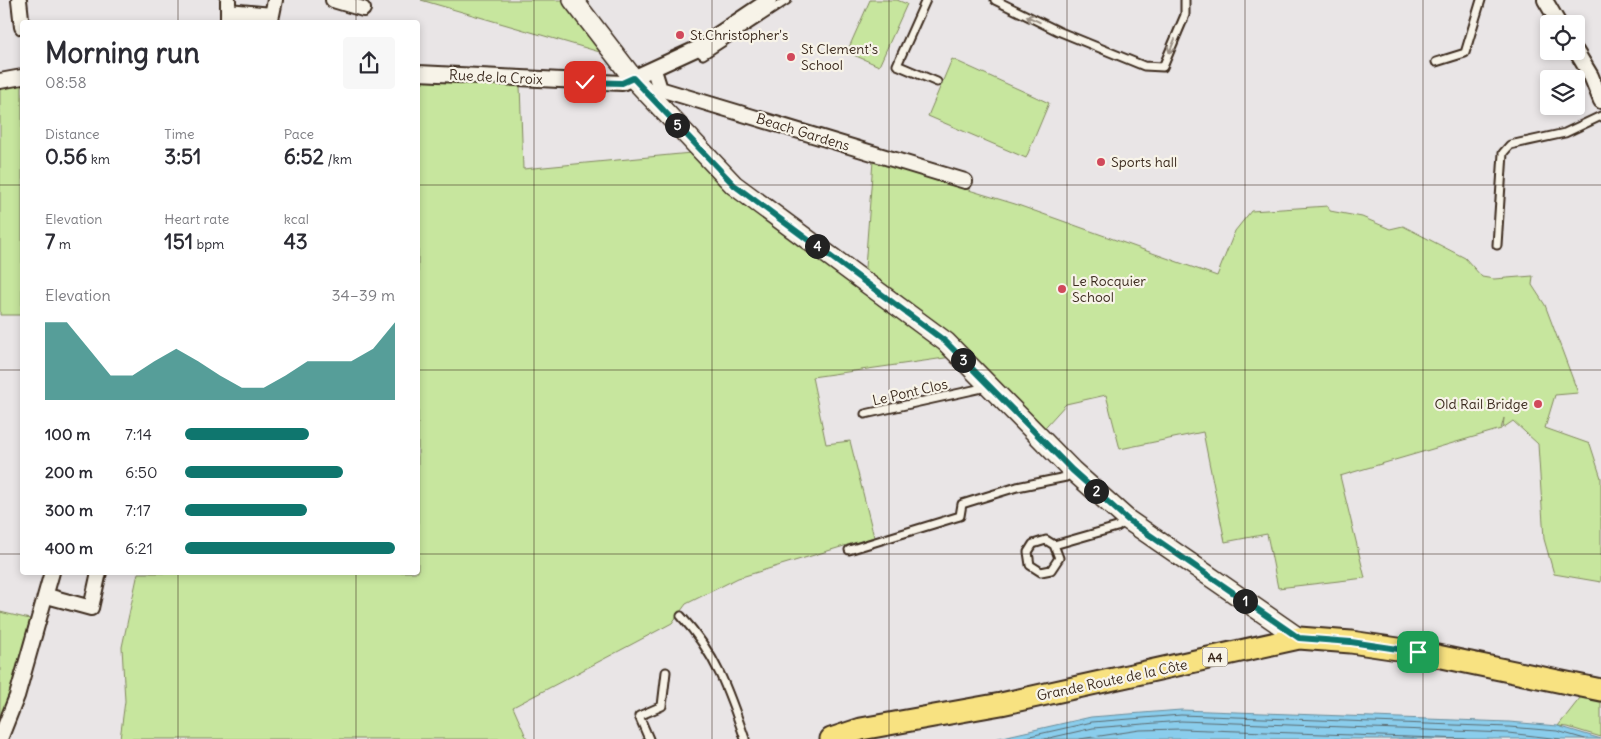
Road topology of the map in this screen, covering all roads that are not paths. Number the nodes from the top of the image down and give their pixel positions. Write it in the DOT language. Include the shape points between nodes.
graph roads {
  1 [pos="19,0"];
  2 [pos="276,0"];
  3 [pos="333,0"];
  4 [pos="573,0"];
  5 [pos="769,0"];
  6 [pos="787,0"];
  7 [pos="926,0"];
  8 [pos="995,0"];
  9 [pos="1185,0"];
  10 [pos="1481,0"];
  11 [pos="1545,0"];
  12 [pos="363,9"];
  13 [pos="228,11"];
  14 [pos="1554,15"];
  15 [pos="21,20"];
  16 [pos="696,49"];
  17 [pos="1581,60"];
  18 [pos="1436,62"];
  19 [pos="654,70"];
  20 [pos="420,73"];
  21 [pos="20,77"];
  22 [pos="633,78"];
  23 [pos="0,81"];
  24 [pos="937,82"];
  25 [pos="1601,101"];
  26 [pos="1601,116"];
  27 [pos="965,181"];
  28 [pos="1497,244"];
  29 [pos="989,386"];
  30 [pos="865,414"];
  31 [pos="1072,470"];
  32 [pos="1128,520"];
  33 [pos="1054,544"];
  34 [pos="849,550"];
  35 [pos="51,575"];
  36 [pos="98,575"];
  37 [pos="47,596"];
  38 [pos="681,616"];
  39 [pos="1299,638"];
  40 [pos="666,672"];
  41 [pos="1601,690"];
  42 [pos="0,739"];
  43 [pos="649,739"];
  44 [pos="745,739"];
  45 [pos="831,739"];
  1 -- 15 [label="street"];
  2 -- 13 [label="street" via="272,15"];
  3 -- 12 [label="street"];
  4 -- 22 [label="main road"];
  5 -- 16 [label="street, Rue de la Croix"];
  6 -- 16 [label="lane" via="703,55"];
  7 -- 24 [label="lane" via="897,65"];
  9 -- 8 [label="lane, one-way" via="1185,15 1163,67 1144,66 1058,31"];
  10 -- 18 [label="lane" via="1465,52"];
  11 -- 14 [label="street"];
  16 -- 19 [label="street, Rue de la Croix"];
  17 -- 25 [label="street"];
  19 -- 22 [label="street, Rue de la Croix"];
  19 -- 27 [label="street, Beach Gardens" via="660,89"];
  20 -- 22 [label="street, Rue de la Croix" via="622,83"];
  21 -- 23 [label="street"];
  22 -- 29 [label="main road" via="734,185 946,342"];
  26 -- 28 [label="lane" via="1565,132 1510,145 1503,153"];
  29 -- 30 [label="lane, Le Pont Clos"];
  29 -- 31 [label="main road"];
  31 -- 32 [label="main road"];
  31 -- 34 [label="lane" via="1066,476 962,504 960,516"];
  32 -- 33 [label="lane" via="1118,527"];
  32 -- 39 [label="main road"];
  33 -- 33 [label="lane" via="1059,558 1052,570 1042,572 1030,565 1028,552 1033,544 1046,540"];
  35 -- 37 [label="street"];
  36 -- 37 [label="street" via="91,608"];
  37 -- 42 [label="street" via="17,696"];
  38 -- 44 [label="lane" via="700,636 713,657"];
  39 -- 41 [label="main road, Grande Route de la Côte / A4" via="1418,652"];
  39 -- 45 [label="main road, Grande Route de la Côte / A4" via="1001,704 861,729"];
  40 -- 43 [label="lane" via="662,706 639,716"];
}
